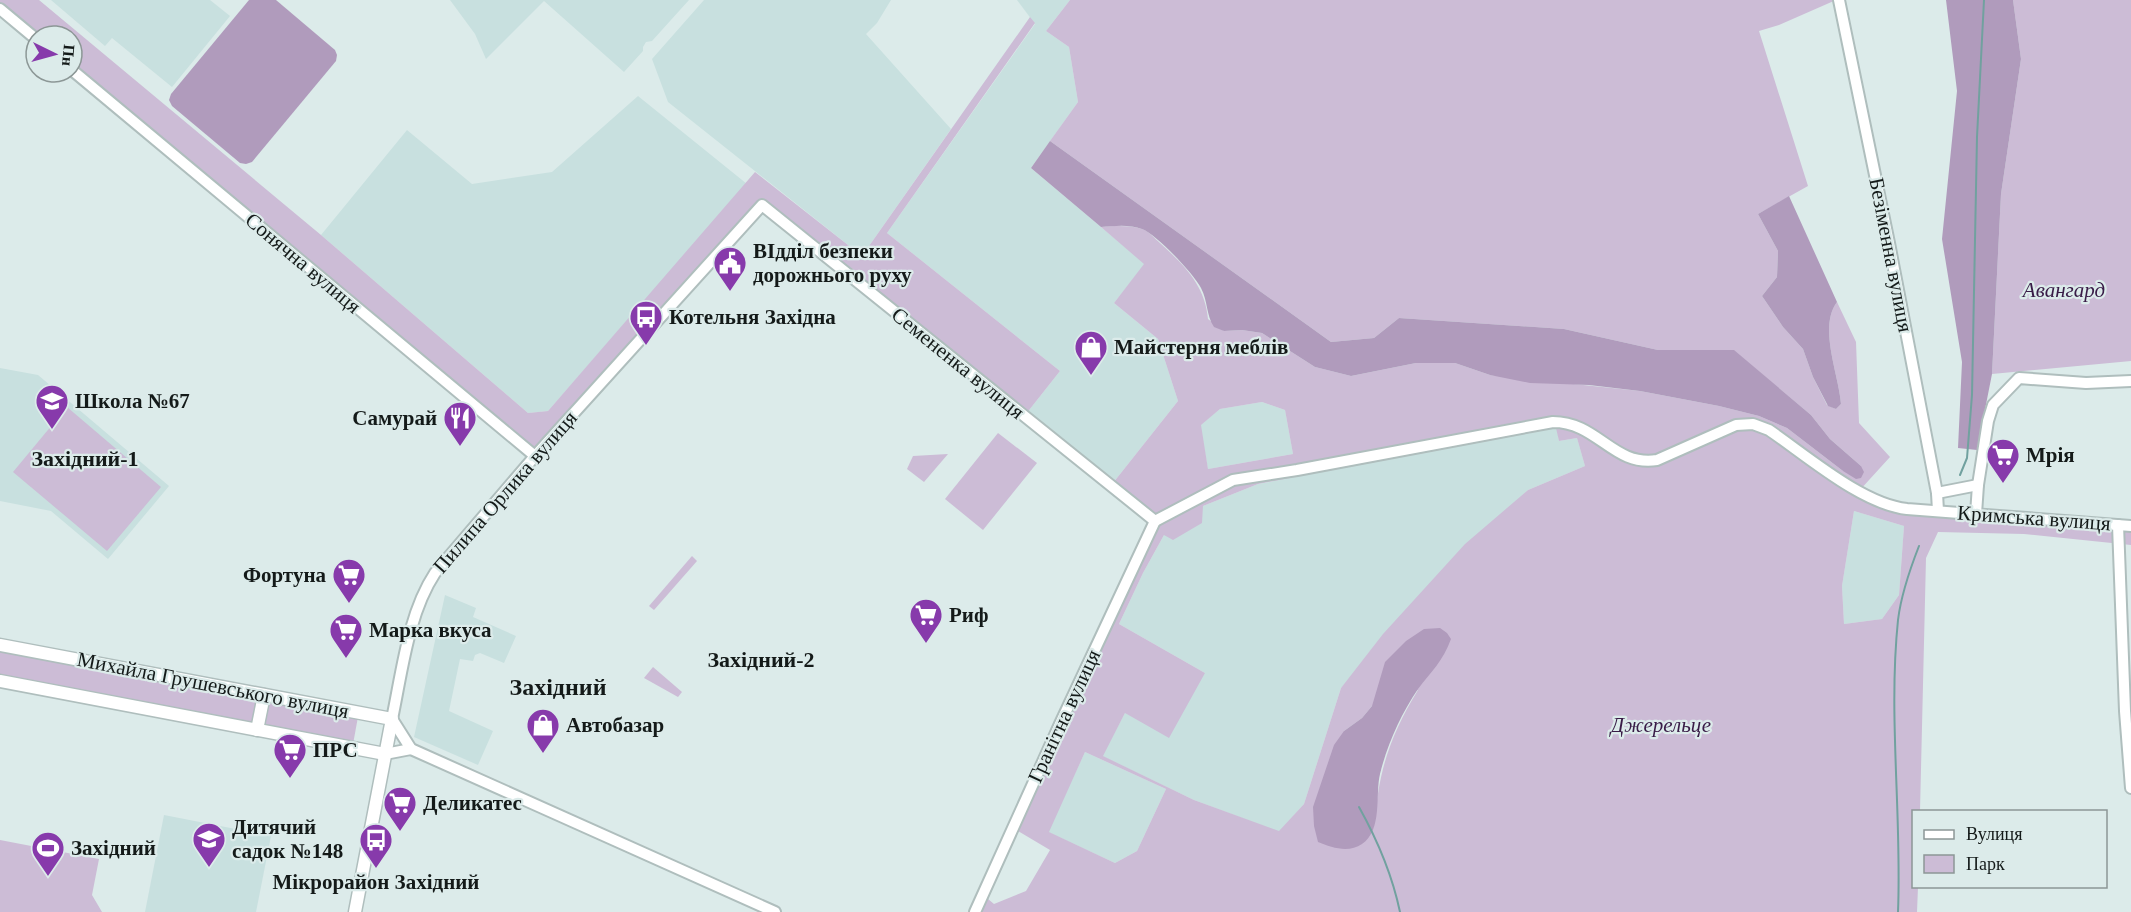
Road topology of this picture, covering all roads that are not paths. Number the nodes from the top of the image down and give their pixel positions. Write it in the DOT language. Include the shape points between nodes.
graph roads {
  1 [pos="1839,0"];
  2 [pos="0,9"];
  3 [pos="24,29"];
  4 [pos="84,80"];
  5 [pos="762,206"];
  6 [pos="2131,381"];
  7 [pos="535,456"];
  8 [pos="1978,485"];
  9 [pos="1937,493"];
  10 [pos="1938,511"];
  11 [pos="1976,514"];
  12 [pos="1155,521"];
  13 [pos="2118,525"];
  14 [pos="2131,526"];
  15 [pos="0,645"];
  16 [pos="0,681"];
  17 [pos="264,695"];
  18 [pos="392,720"];
  19 [pos="257,730"];
  20 [pos="411,749"];
  21 [pos="385,754"];
  22 [pos="2131,788"];
  23 [pos="355,912"];
  24 [pos="775,912"];
  25 [pos="975,912"];
  1 -- 9 [label="street, Безіменна вулиця"];
  2 -- 3 [label="street"];
  4 -- 7 [label="street, Сонячна вулиця"];
  5 -- 7 [label="street, Пилипа Орлика вулиця"];
  5 -- 12 [label="street, Семененка вулиця"];
  6 -- 8 [label="street" via="2086,383 2019,378 1993,405"];
  7 -- 18 [label="street, Пилипа Орлика вулиця" via="441,565 424,591 414,616"];
  8 -- 9 [label="street"];
  8 -- 11 [label="street"];
  9 -- 10 [label="street, Безіменна вулиця"];
  10 -- 11 [label="street, Кримська вулиця"];
  10 -- 12 [label="street, Кримська вулиця" via="1876,502 1769,430 1753,424 1736,425 1658,460 1647,461 1626,457 1585,429 1553,422 1233,480"];
  11 -- 13 [label="street, Кримська вулиця"];
  12 -- 25 [label="street, Гранітна вулиця"];
  13 -- 14 [label="street, Кримська вулиця"];
  13 -- 22 [label="street"];
  15 -- 17 [label="street, Михайла Грушевського вулиця"];
  16 -- 19 [label="street, Михайла Грушевського вулиця"];
  17 -- 18 [label="street, Михайла Грушевського вулиця"];
  17 -- 19 [label="street"];
  18 -- 20 [label="street"];
  18 -- 21 [label="street, Пилипа Орлика вулиця"];
  19 -- 21 [label="street, Михайла Грушевського вулиця"];
  20 -- 21 [label="street, Михайла Грушевського вулиця"];
  20 -- 24 [label="street"];
  21 -- 23 [label="street, Пилипа Орлика вулиця"];
}
